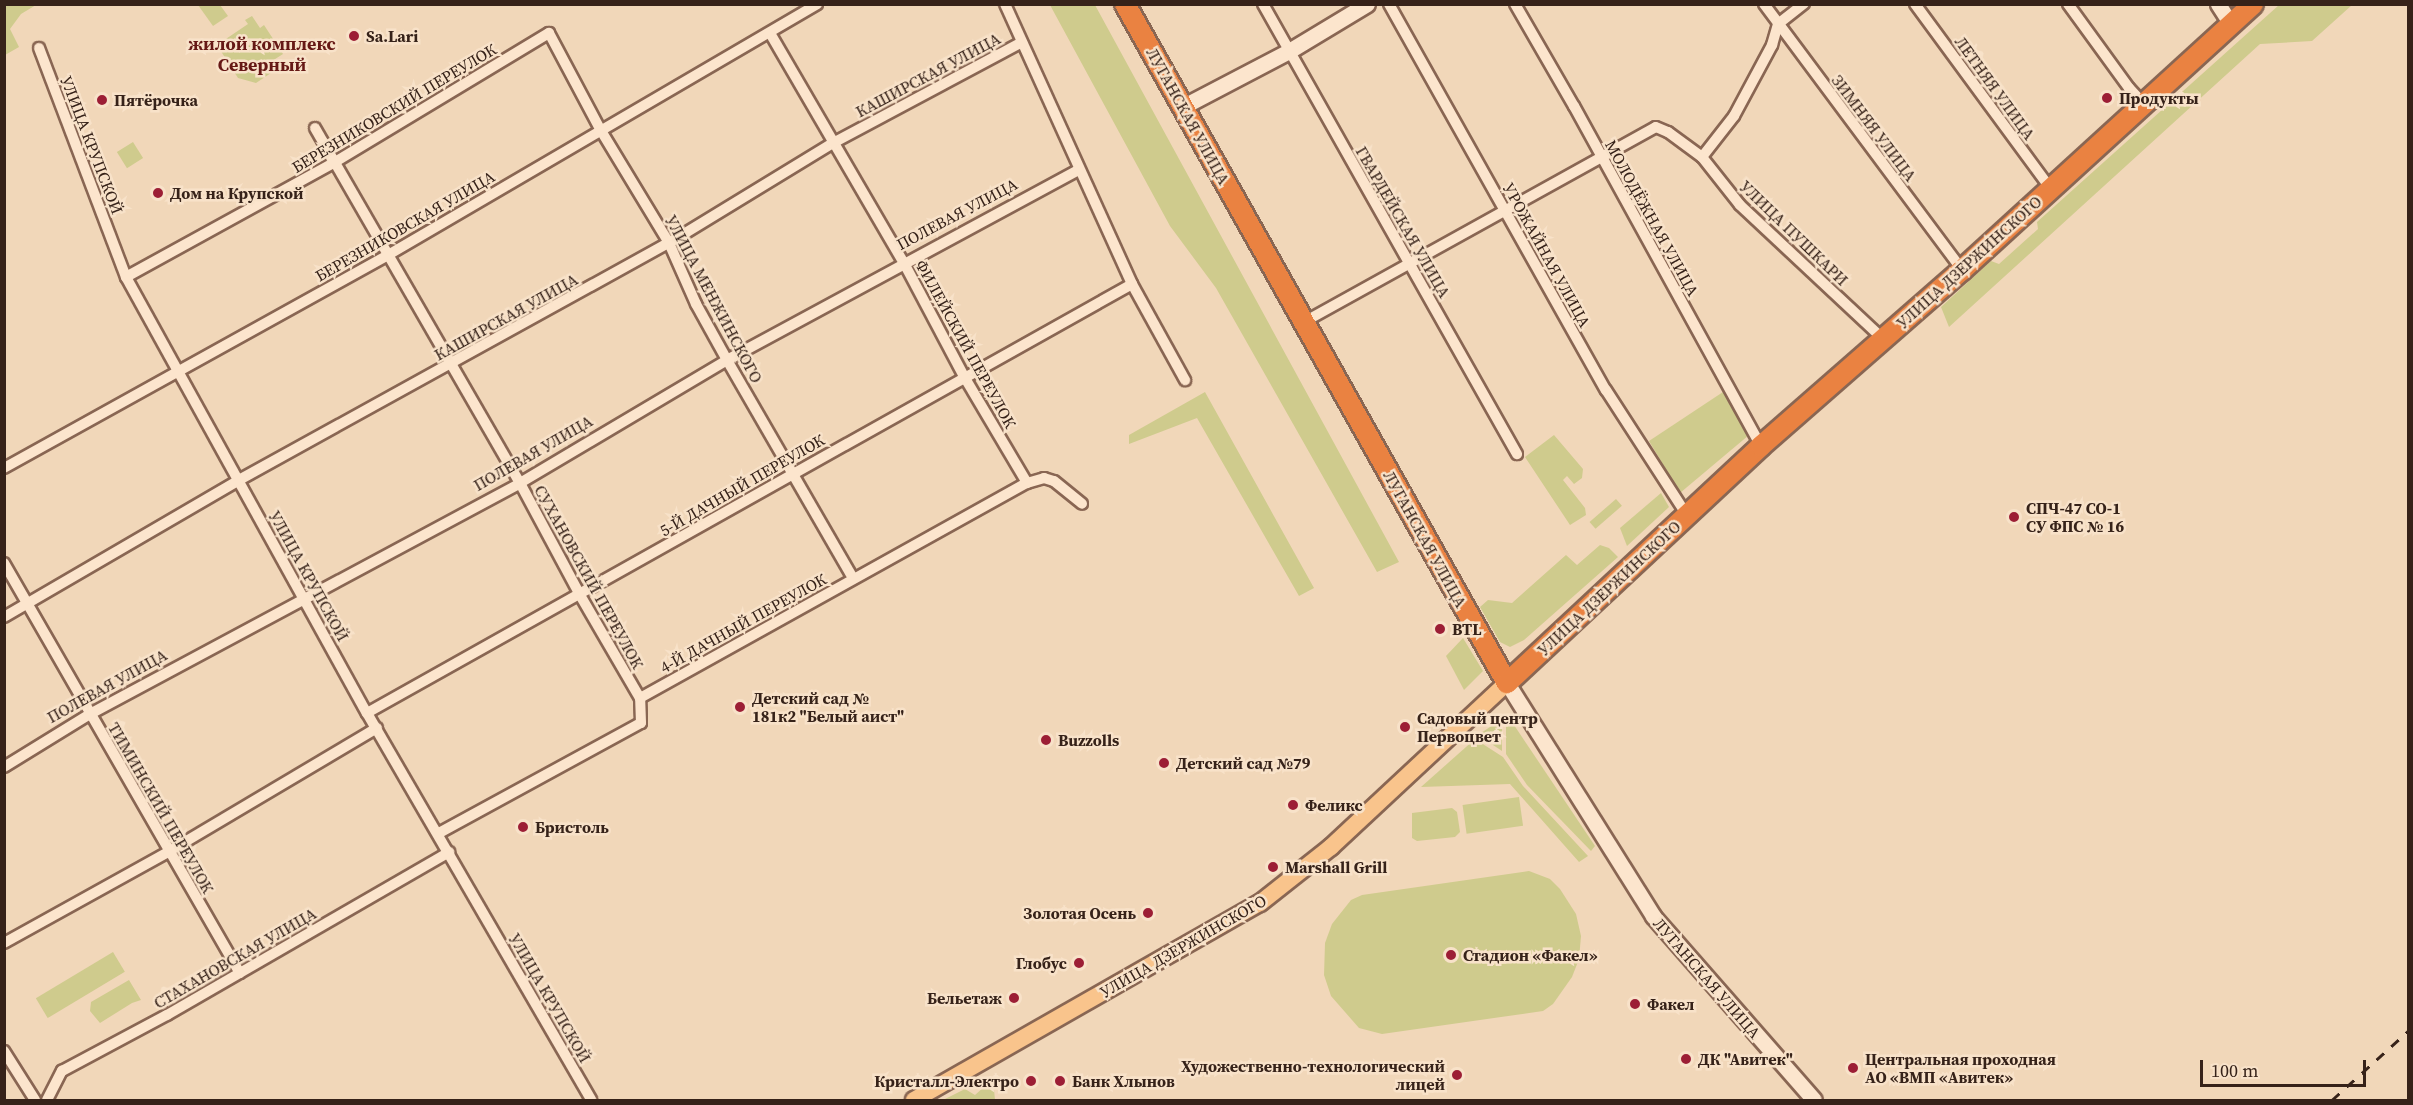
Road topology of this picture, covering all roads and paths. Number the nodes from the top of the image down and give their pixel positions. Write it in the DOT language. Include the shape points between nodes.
graph roads {
  1 [pos="817,4"];
  2 [pos="1005,4"];
  3 [pos="1125,4"];
  4 [pos="1263,4"];
  5 [pos="1367,4"];
  6 [pos="1389,4"];
  7 [pos="1515,4"];
  8 [pos="1764,4"];
  9 [pos="1804,4"];
  10 [pos="1915,4"];
  11 [pos="2068,4"];
  12 [pos="2218,4"];
  13 [pos="2253,4"];
  14 [pos="1778,24"];
  15 [pos="2231,24"];
  16 [pos="549,33"];
  17 [pos="771,33"];
  18 [pos="1022,42"];
  19 [pos="39,48"];
  20 [pos="1288,51"];
  21 [pos="2145,104"];
  22 [pos="1182,107"];
  23 [pos="315,128"];
  24 [pos="600,129"];
  25 [pos="833,143"];
  26 [pos="1601,155"];
  27 [pos="1702,157"];
  28 [pos="335,162"];
  29 [pos="1079,170"];
  30 [pos="2051,189"];
  31 [pos="1504,209"];
  32 [pos="669,243"];
  33 [pos="388,255"];
  34 [pos="1410,262"];
  35 [pos="904,263"];
  36 [pos="1962,270"];
  37 [pos="126,277"];
  38 [pos="1132,284"];
  39 [pos="1304,322"];
  40 [pos="1883,339"];
  41 [pos="727,360"];
  42 [pos="452,365"];
  43 [pos="179,371"];
  44 [pos="965,378"];
  45 [pos="1185,380"];
  46 [pos="1761,446"];
  47 [pos="1517,454"];
  48 [pos="4,468"];
  49 [pos="793,473"];
  50 [pos="239,480"];
  51 [pos="520,483"];
  52 [pos="1027,483"];
  53 [pos="1082,504"];
  54 [pos="1687,515"];
  55 [pos="4,563"];
  56 [pos="854,578"];
  57 [pos="580,595"];
  58 [pos="303,598"];
  59 [pos="28,603"];
  60 [pos="4,617"];
  61 [pos="1507,683"];
  62 [pos="640,698"];
  63 [pos="368,713"];
  64 [pos="90,714"];
  65 [pos="376,728"];
  66 [pos="4,767"];
  67 [pos="439,833"];
  68 [pos="168,852"];
  69 [pos="449,852"];
  70 [pos="4,943"];
  71 [pos="240,973"];
  72 [pos="4,1051"];
  73 [pos="35,1101"];
  74 [pos="47,1101"];
  75 [pos="591,1101"];
  76 [pos="914,1101"];
  77 [pos="1814,1101"];
  1 -- 17 [label="street, БЕРЕЗНИКОВСКАЯ УЛИЦА"];
  2 -- 18 [label="street"];
  3 -- 22 [label="highway, ЛУГАНСКАЯ УЛИЦА"];
  4 -- 20 [label="street, ГВАРДЕЙСКАЯ УЛИЦА"];
  5 -- 20 [label="main road"];
  6 -- 31 [label="street, УРОЖАЙНАЯ УЛИЦА"];
  7 -- 26 [label="street, МОЛОДЁЖНАЯ УЛИЦА"];
  8 -- 14 [label="street, ЗИМНЯЯ УЛИЦА"];
  9 -- 14 [label="street"];
  10 -- 30 [label="street, ЛЕТНЯЯ УЛИЦА"];
  11 -- 21 [label="street"];
  12 -- 15 [label="main road"];
  13 -- 15 [label="highway, УЛИЦА ДЗЕРЖИНСКОГО"];
  14 -- 27 [label="street" via="1772,45 1734,116"];
  14 -- 36 [label="street, ЗИМНЯЯ УЛИЦА"];
  15 -- 21 [label="highway, УЛИЦА ДЗЕРЖИНСКОГО"];
  16 -- 24 [label="street, УЛИЦА МЕНЖИНСКОГО"];
  16 -- 28 [label="street, БЕРЕЗНИКОВСКИЙ ПЕРЕУЛОК"];
  17 -- 24 [label="street, БЕРЕЗНИКОВСКАЯ УЛИЦА"];
  17 -- 25 [label="street, ФИЛЕЙСКИЙ ПЕРЕУЛОК"];
  18 -- 25 [label="street, КАШИРСКАЯ УЛИЦА"];
  18 -- 29 [label="street"];
  19 -- 37 [label="street, УЛИЦА КРУПСКОЙ"];
  20 -- 22 [label="main road"];
  20 -- 34 [label="street, ГВАРДЕЙСКАЯ УЛИЦА"];
  21 -- 30 [label="highway, УЛИЦА ДЗЕРЖИНСКОГО"];
  22 -- 39 [label="highway, ЛУГАНСКАЯ УЛИЦА"];
  23 -- 28 [label="street, СУХАНОВСКИЙ ПЕРЕУЛОК"];
  24 -- 32 [label="street, УЛИЦА МЕНЖИНСКОГО"];
  24 -- 33 [label="street, БЕРЕЗНИКОВСКАЯ УЛИЦА"];
  25 -- 32 [label="street, КАШИРСКАЯ УЛИЦА"];
  25 -- 35 [label="street, ФИЛЕЙСКИЙ ПЕРЕУЛОК"];
  26 -- 27 [label="street, УЛИЦА ПУШКАРИ" via="1656,127"];
  26 -- 31 [label="street"];
  26 -- 46 [label="street, МОЛОДЁЖНАЯ УЛИЦА"];
  27 -- 40 [label="street, УЛИЦА ПУШКАРИ" via="1740,205"];
  28 -- 33 [label="street, СУХАНОВСКИЙ ПЕРЕУЛОК"];
  28 -- 37 [label="street, БЕРЕЗНИКОВСКИЙ ПЕРЕУЛОК"];
  29 -- 35 [label="street, ПОЛЕВАЯ УЛИЦА"];
  29 -- 38 [label="street"];
  30 -- 36 [label="highway, УЛИЦА ДЗЕРЖИНСКОГО"];
  31 -- 34 [label="street"];
  31 -- 54 [label="street, УРОЖАЙНАЯ УЛИЦА" via="1606,390"];
  32 -- 41 [label="street, УЛИЦА МЕНЖИНСКОГО"];
  32 -- 42 [label="street, КАШИРСКАЯ УЛИЦА"];
  33 -- 42 [label="street, СУХАНОВСКИЙ ПЕРЕУЛОК"];
  33 -- 43 [label="street, БЕРЕЗНИКОВСКАЯ УЛИЦА"];
  34 -- 39 [label="street"];
  34 -- 47 [label="street, ГВАРДЕЙСКАЯ УЛИЦА"];
  35 -- 41 [label="street, ПОЛЕВАЯ УЛИЦА"];
  35 -- 44 [label="street, ФИЛЕЙСКИЙ ПЕРЕУЛОК"];
  36 -- 40 [label="highway, УЛИЦА ДЗЕРЖИНСКОГО"];
  37 -- 43 [label="street, УЛИЦА КРУПСКОЙ"];
  38 -- 44 [label="street, 5-Й ДАЧНЫЙ ПЕРЕУЛОК"];
  38 -- 45 [label="street"];
  39 -- 61 [label="highway, ЛУГАНСКАЯ УЛИЦА"];
  40 -- 46 [label="highway, УЛИЦА ДЗЕРЖИНСКОГО"];
  41 -- 49 [label="street, УЛИЦА МЕНЖИНСКОГО"];
  41 -- 51 [label="street, ПОЛЕВАЯ УЛИЦА"];
  42 -- 50 [label="street, КАШИРСКАЯ УЛИЦА"];
  42 -- 51 [label="street, СУХАНОВСКИЙ ПЕРЕУЛОК"];
  43 -- 48 [label="street, БЕРЕЗНИКОВСКАЯ УЛИЦА"];
  43 -- 50 [label="street, УЛИЦА КРУПСКОЙ"];
  44 -- 49 [label="street, 5-Й ДАЧНЫЙ ПЕРЕУЛОК"];
  44 -- 52 [label="street, ФИЛЕЙСКИЙ ПЕРЕУЛОК"];
  46 -- 54 [label="highway, УЛИЦА ДЗЕРЖИНСКОГО"];
  49 -- 56 [label="street, УЛИЦА МЕНЖИНСКОГО"];
  49 -- 57 [label="street, 5-Й ДАЧНЫЙ ПЕРЕУЛОК"];
  50 -- 58 [label="street, УЛИЦА КРУПСКОЙ"];
  50 -- 59 [label="street, КАШИРСКАЯ УЛИЦА"];
  51 -- 57 [label="street, СУХАНОВСКИЙ ПЕРЕУЛОК"];
  51 -- 58 [label="street, ПОЛЕВАЯ УЛИЦА"];
  52 -- 53 [label="street, 4-Й ДАЧНЫЙ ПЕРЕУЛОК" via="1044,478 1054,481"];
  52 -- 56 [label="street, 4-Й ДАЧНЫЙ ПЕРЕУЛОК"];
  54 -- 61 [label="highway, УЛИЦА ДЗЕРЖИНСКОГО"];
  55 -- 59 [label="street, ТИМИНСКИЙ ПЕРЕУЛОК"];
  56 -- 62 [label="street, 4-Й ДАЧНЫЙ ПЕРЕУЛОК"];
  57 -- 62 [label="street, СУХАНОВСКИЙ ПЕРЕУЛОК"];
  57 -- 63 [label="street, 5-Й ДАЧНЫЙ ПЕРЕУЛОК"];
  58 -- 63 [label="street, УЛИЦА КРУПСКОЙ"];
  58 -- 64 [label="street, ПОЛЕВАЯ УЛИЦА"];
  59 -- 60 [label="street, КАШИРСКАЯ УЛИЦА"];
  59 -- 64 [label="street, ТИМИНСКИЙ ПЕРЕУЛОК"];
  61 -- 76 [label="main road, УЛИЦА ДЗЕРЖИНСКОГО" via="1330,847 1260,903"];
  61 -- 77 [label="main road, ЛУГАНСКАЯ УЛИЦА" via="1653,916"];
  62 -- 67 [label="street" via="641,723"];
  63 -- 65 [label="street, УЛИЦА КРУПСКОЙ"];
  64 -- 66 [label="street, ПОЛЕВАЯ УЛИЦА"];
  64 -- 68 [label="street, ТИМИНСКИЙ ПЕРЕУЛОК"];
  65 -- 67 [label="street, УЛИЦА КРУПСКОЙ"];
  65 -- 68 [label="street"];
  67 -- 69 [label="street, УЛИЦА КРУПСКОЙ"];
  68 -- 70 [label="street"];
  68 -- 71 [label="street, ТИМИНСКИЙ ПЕРЕУЛОК"];
  69 -- 71 [label="street, СТАХАНОВСКАЯ УЛИЦА"];
  69 -- 75 [label="street, УЛИЦА КРУПСКОЙ"];
  71 -- 74 [label="street, СТАХАНОВСКАЯ УЛИЦА" via="62,1071"];
  72 -- 73 [label="street"];
}
